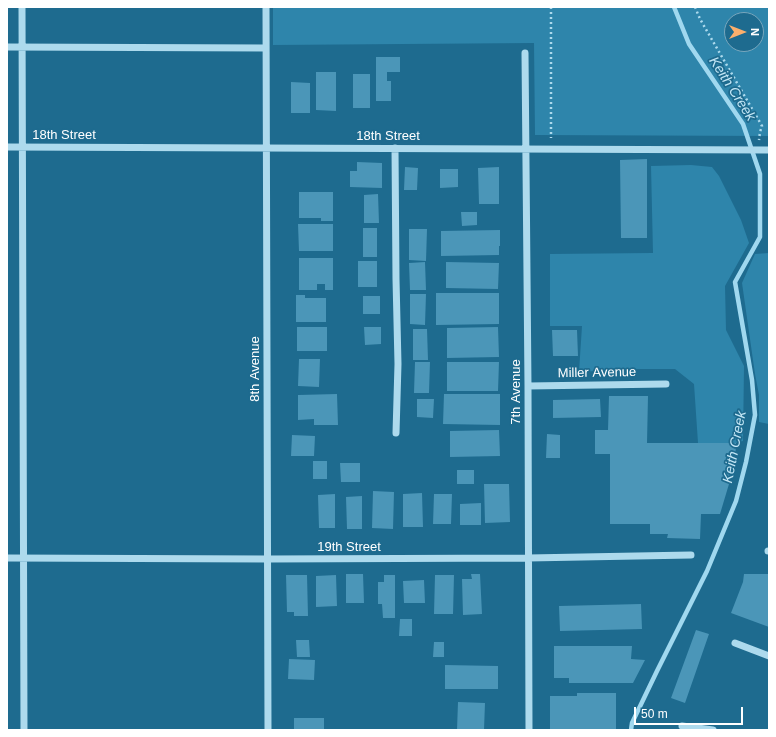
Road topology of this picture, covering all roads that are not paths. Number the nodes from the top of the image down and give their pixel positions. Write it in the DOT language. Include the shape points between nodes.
graph roads {
  1 [pos="22,7"];
  2 [pos="266,7"];
  3 [pos="7,47"];
  4 [pos="22,48"];
  5 [pos="266,48"];
  6 [pos="525,53"];
  7 [pos="7,147"];
  8 [pos="22,147"];
  9 [pos="266,148"];
  10 [pos="395,148"];
  11 [pos="525,149"];
  12 [pos="769,150"];
  13 [pos="666,384"];
  14 [pos="528,386"];
  15 [pos="396,433"];
  16 [pos="691,555"];
  17 [pos="7,558"];
  18 [pos="528,558"];
  19 [pos="24,559"];
  20 [pos="268,559"];
  21 [pos="735,644"];
  22 [pos="769,656"];
  23 [pos="682,726"];
  24 [pos="24,730"];
  25 [pos="268,730"];
  26 [pos="529,730"];
  27 [pos="713,730"];
  1 -- 4 [label="street"];
  2 -- 5 [label="street, 8th Avenue"];
  3 -- 4 [label="street"];
  4 -- 5 [label="street"];
  4 -- 8 [label="street"];
  5 -- 9 [label="street, 8th Avenue"];
  6 -- 11 [label="street, 7th Avenue"];
  7 -- 8 [label="street, 18th Street"];
  8 -- 9 [label="street, 18th Street"];
  8 -- 19 [label="street"];
  9 -- 10 [label="street, 18th Street"];
  9 -- 20 [label="street, 8th Avenue"];
  10 -- 11 [label="street, 18th Street"];
  10 -- 15 [label="street" via="398,364"];
  11 -- 12 [label="street, 18th Street"];
  11 -- 14 [label="street, 7th Avenue"];
  13 -- 14 [label="street, Miller Avenue"];
  14 -- 18 [label="street, 7th Avenue"];
  16 -- 18 [label="street, 19th Street"];
  17 -- 19 [label="street, 19th Street"];
  18 -- 20 [label="street, 19th Street"];
  18 -- 26 [label="street, 7th Avenue"];
  19 -- 20 [label="street, 19th Street"];
  19 -- 24 [label="street"];
  20 -- 25 [label="street, 8th Avenue"];
  21 -- 22 [label="street"];
  23 -- 27 [label="street"];
}
